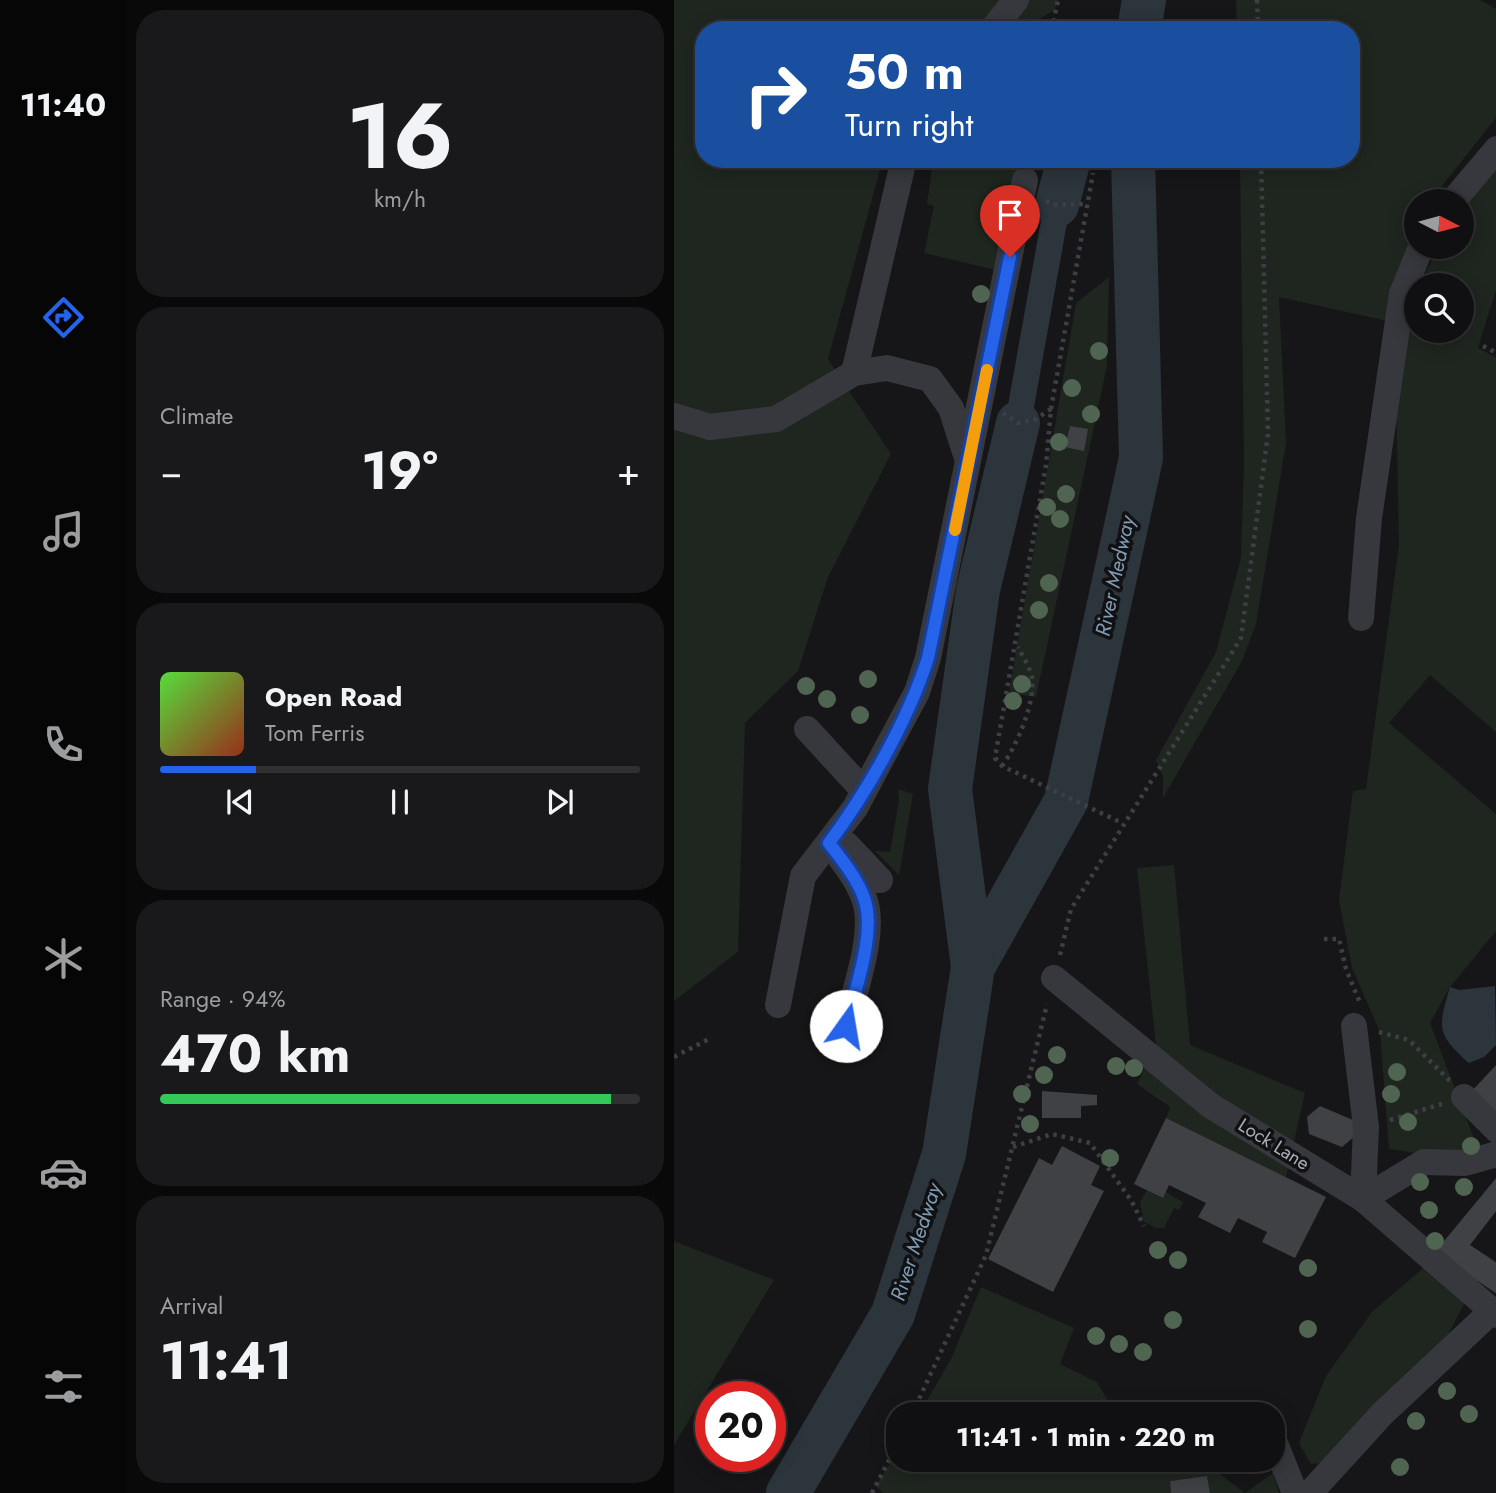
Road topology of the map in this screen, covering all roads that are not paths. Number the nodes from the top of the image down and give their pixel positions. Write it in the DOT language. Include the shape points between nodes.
graph roads {
  1 [pos="1016,0"];
  2 [pos="999,21"];
  3 [pos="1496,149"];
  4 [pos="902,168"];
  5 [pos="1033,189"];
  6 [pos="1463,189"];
  7 [pos="1416,259"];
  8 [pos="854,373"];
  9 [pos="674,416"];
  10 [pos="968,463"];
  11 [pos="1361,618"];
  12 [pos="807,729"];
  13 [pos="864,791"];
  14 [pos="833,838"];
  15 [pos="880,880"];
  16 [pos="1054,978"];
  17 [pos="778,1005"];
  18 [pos="1363,1021"];
  19 [pos="846,1026"];
  20 [pos="1464,1097"];
  21 [pos="1496,1130"];
  22 [pos="1496,1154"];
  23 [pos="1363,1199"];
  24 [pos="1494,1313"];
  25 [pos="1285,1468"];
  26 [pos="1295,1493"];
  27 [pos="1310,1493"];
  1 -- 2 [label="street"];
  3 -- 6 [label="street"];
  4 -- 8 [label="street"];
  5 -- 10 [label="street"];
  7 -- 11 [label="street" via="1402,294 1369,518"];
  8 -- 9 [label="street" via="776,419 710,427"];
  8 -- 10 [label="street" via="887,368 930,379 951,408"];
  10 -- 13 [label="street" via="928,658 917,692"];
  12 -- 13 [label="street"];
  13 -- 14 [label="street"];
  14 -- 15 [label="street"];
  14 -- 17 [label="street" via="803,876"];
  14 -- 19 [label="street" via="865,900 868,930"];
  16 -- 23 [label="street, Lock Lane" via="1211,1106"];
  18 -- 23 [label="street"];
  20 -- 21 [label="street"];
  22 -- 23 [label="street" via="1465,1163 1424,1162"];
  23 -- 24 [label="street, Lock Lane"];
  24 -- 27 [label="street, Lock Lane" via="1382,1414"];
  25 -- 26 [label="street"];
}
